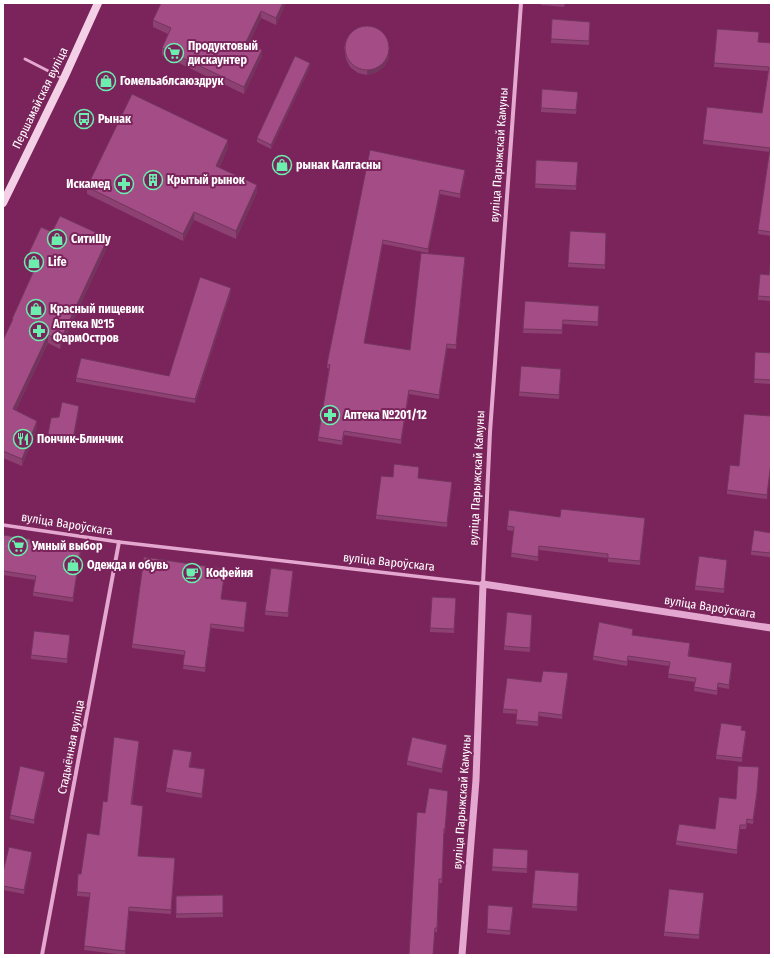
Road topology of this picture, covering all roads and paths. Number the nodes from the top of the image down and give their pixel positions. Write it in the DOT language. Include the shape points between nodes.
graph roads {
  1 [pos="98,3"];
  2 [pos="521,3"];
  3 [pos="25,59"];
  4 [pos="64,78"];
  5 [pos="3,203"];
  6 [pos="3,525"];
  7 [pos="119,542"];
  8 [pos="482,584"];
  9 [pos="771,628"];
  10 [pos="42,955"];
  11 [pos="462,955"];
  1 -- 4 [label="main road, Першамайская вуліца"];
  2 -- 8 [label="street, вуліца Парыжскай Камуны" via="490,432"];
  3 -- 4 [label="lane"];
  4 -- 5 [label="main road, Першамайская вуліца"];
  6 -- 7 [label="street, вуліца Вароўскага"];
  7 -- 8 [label="street, вуліца Вароўскага"];
  7 -- 10 [label="street, Стадыённая вуліца"];
  8 -- 9 [label="street, вуліца Вароўскага"];
  8 -- 11 [label="street, вуліца Парыжскай Камуны" via="476,780"];
}
